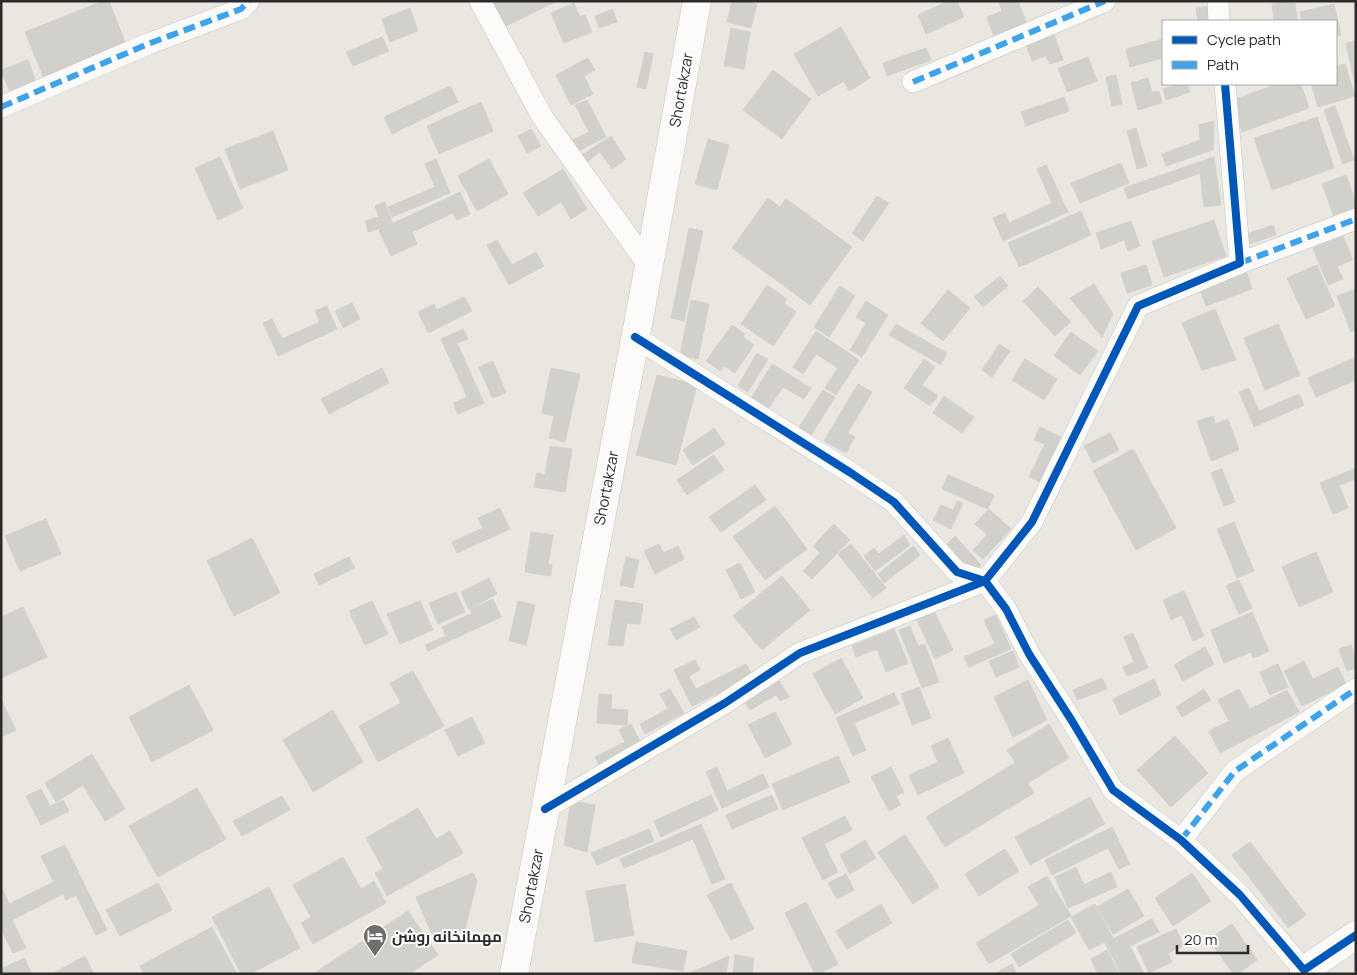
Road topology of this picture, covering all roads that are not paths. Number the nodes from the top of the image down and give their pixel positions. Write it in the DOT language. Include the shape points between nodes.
graph roads {
  1 [pos="249,1"];
  2 [pos="480,1"];
  3 [pos="697,1"];
  4 [pos="1104,1"];
  5 [pos="1218,1"];
  6 [pos="1219,20"];
  7 [pos="913,82"];
  8 [pos="1225,85"];
  9 [pos="1,108"];
  10 [pos="1356,219"];
  11 [pos="1240,263"];
  12 [pos="649,266"];
  13 [pos="635,338"];
  14 [pos="985,581"];
  15 [pos="1356,689"];
  16 [pos="545,809"];
  17 [pos="1181,840"];
  18 [pos="1356,935"];
  19 [pos="519,973"];
  20 [pos="1302,973"];
  1 -- 9 [label="street" via="242,9 148,44"];
  2 -- 12 [label="street" via="543,118"];
  3 -- 12 [label="street, Shortakzar"];
  4 -- 7 [label="street"];
  5 -- 6 [label="street"];
  8 -- 11 [label="street"];
  10 -- 11 [label="street"];
  11 -- 14 [label="street" via="1138,306 1032,522"];
  12 -- 13 [label="street, Shortakzar"];
  13 -- 14 [label="street" via="894,502 957,572"];
  13 -- 16 [label="street, Shortakzar"];
  14 -- 16 [label="street" via="800,653 726,703"];
  14 -- 17 [label="street" via="1006,610 1029,654 1113,790"];
  15 -- 17 [label="street" via="1235,771"];
  16 -- 19 [label="street, Shortakzar"];
  17 -- 20 [label="street" via="1240,895"];
  18 -- 20 [label="street"];
}
